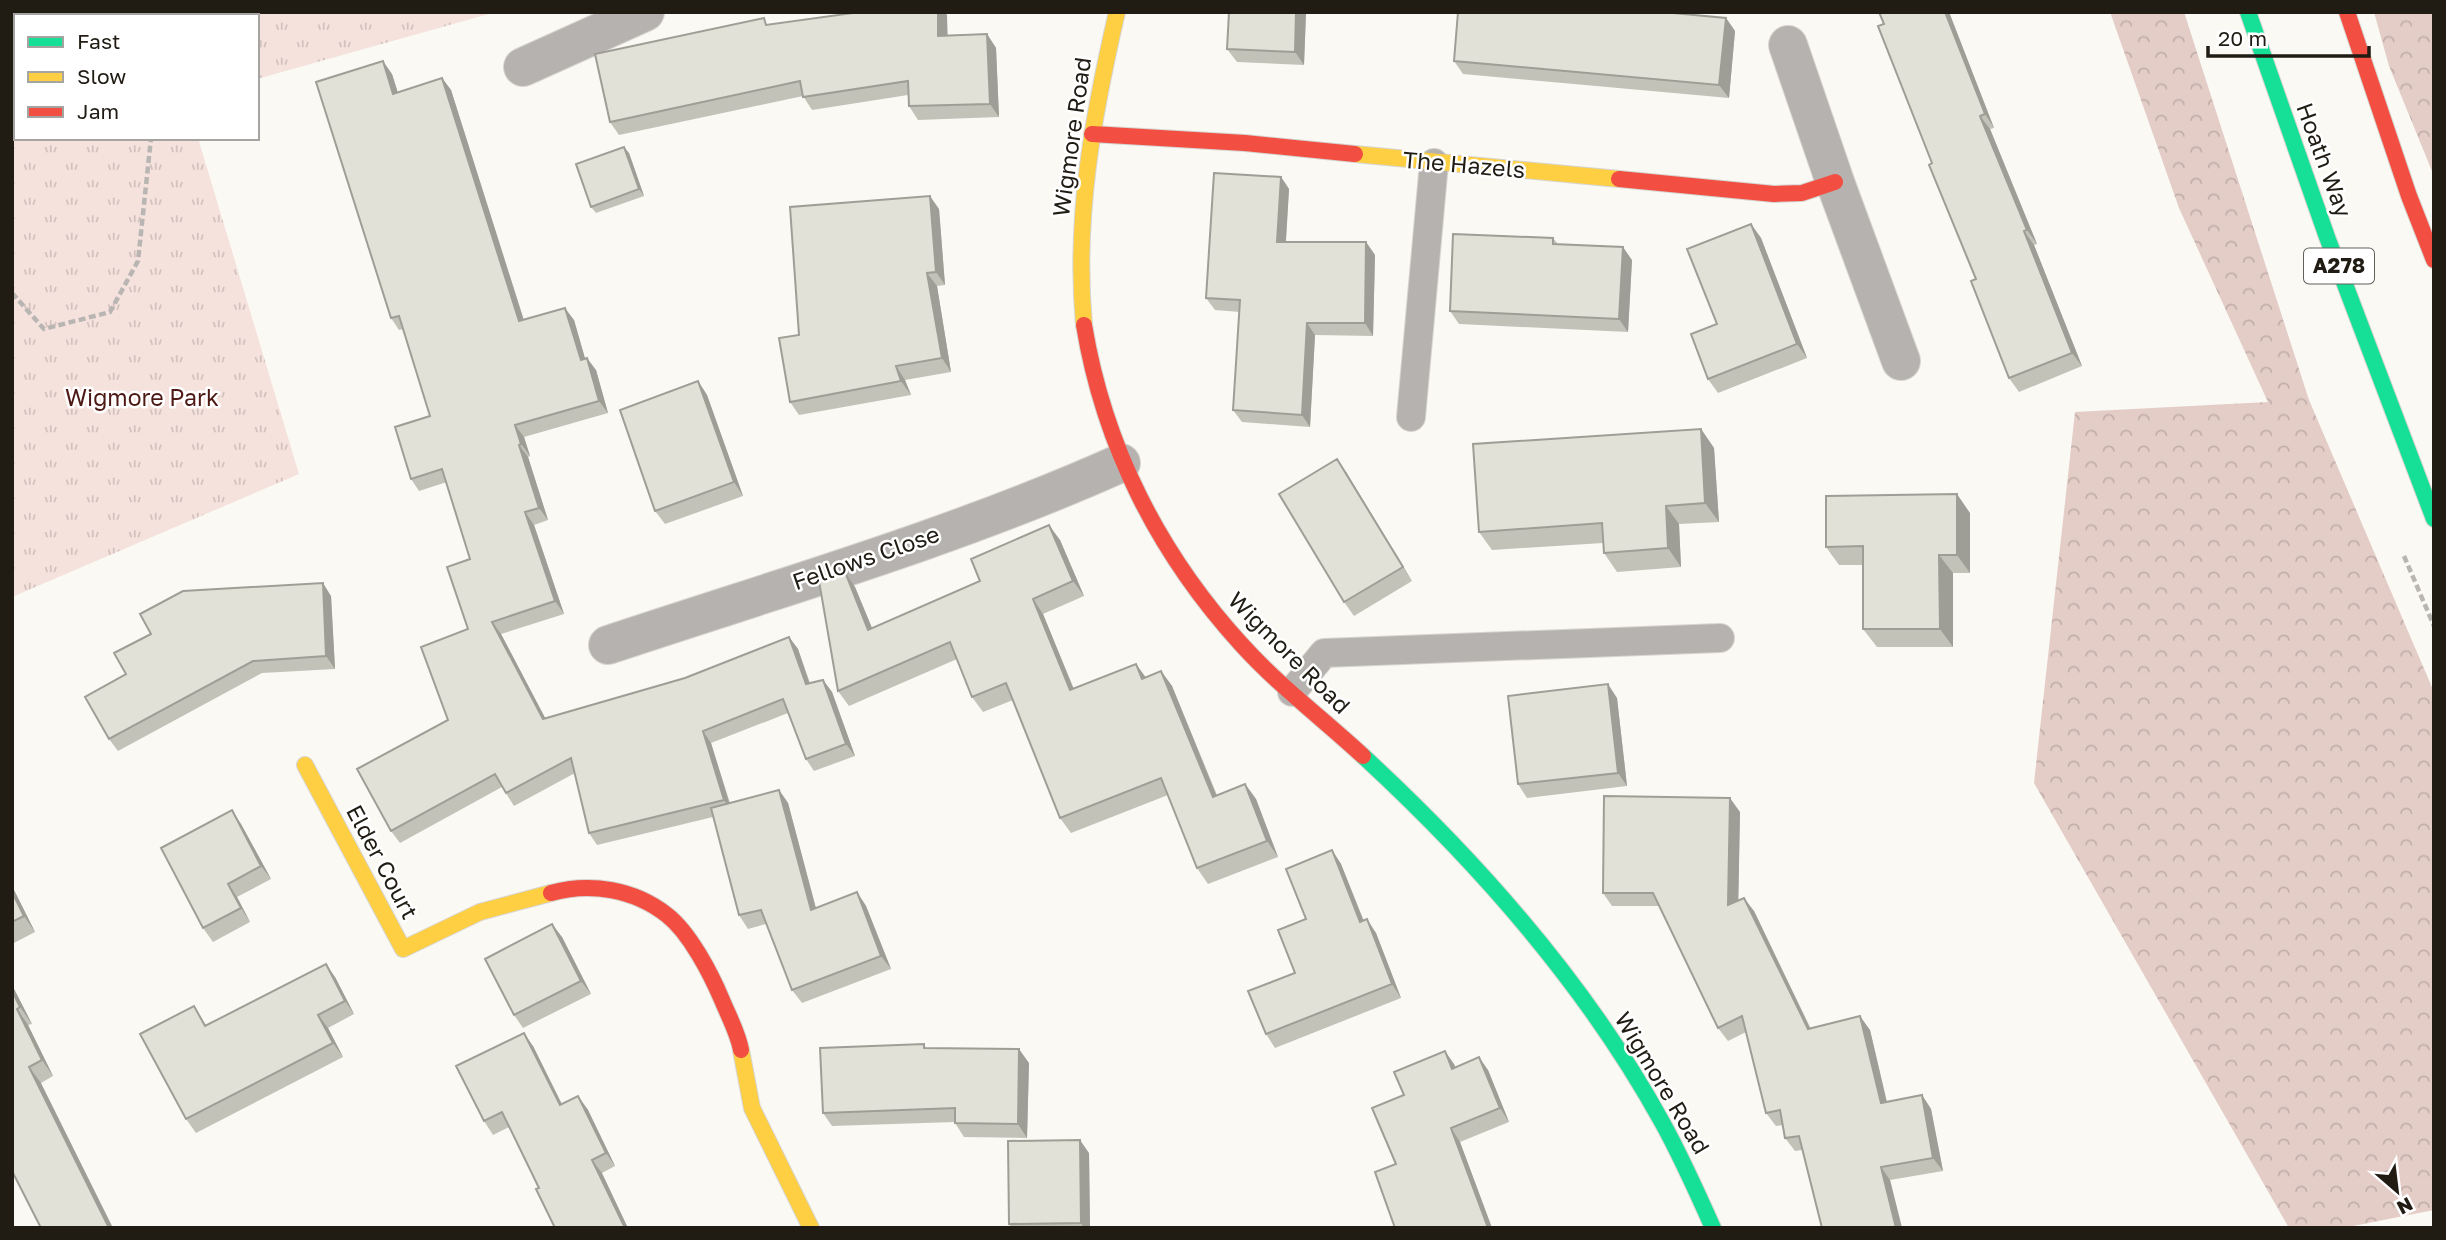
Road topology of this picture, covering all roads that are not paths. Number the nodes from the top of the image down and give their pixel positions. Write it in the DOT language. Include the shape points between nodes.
graph roads {
  1 [pos="645,12"];
  2 [pos="1117,12"];
  3 [pos="2248,12"];
  4 [pos="2347,12"];
  5 [pos="1788,45"];
  6 [pos="523,67"];
  7 [pos="1092,134"];
  8 [pos="1434,163"];
  9 [pos="1835,182"];
  10 [pos="2434,260"];
  11 [pos="1901,361"];
  12 [pos="1411,417"];
  13 [pos="1121,463"];
  14 [pos="2434,519"];
  15 [pos="1720,638"];
  16 [pos="608,645"];
  17 [pos="1292,692"];
  18 [pos="305,765"];
  19 [pos="811,1228"];
  20 [pos="1713,1228"];
  1 -- 6 [label="street"];
  2 -- 7 [label="street, Wigmore Road"];
  3 -- 14 [label="street, Hoath Way / A278"];
  4 -- 10 [label="street"];
  5 -- 9 [label="street"];
  7 -- 8 [label="street, The Hazels"];
  7 -- 13 [label="street, Wigmore Road" via="1079,278 1090,363"];
  8 -- 9 [label="street, The Hazels" via="1774,194 1802,193"];
  8 -- 12 [label="lane"];
  9 -- 11 [label="street"];
  13 -- 16 [label="street, Fellows Close" via="908,545"];
  13 -- 17 [label="street, Wigmore Road" via="1169,553 1242,646"];
  15 -- 17 [label="lane" via="1324,653"];
  17 -- 20 [label="street, Wigmore Road" via="1451,843 1563,972 1653,1104"];
  18 -- 19 [label="street, Elder Court" via="403,949 480,912 571,887 607,888 668,916 696,950 715,984 739,1040 752,1108"];
}
